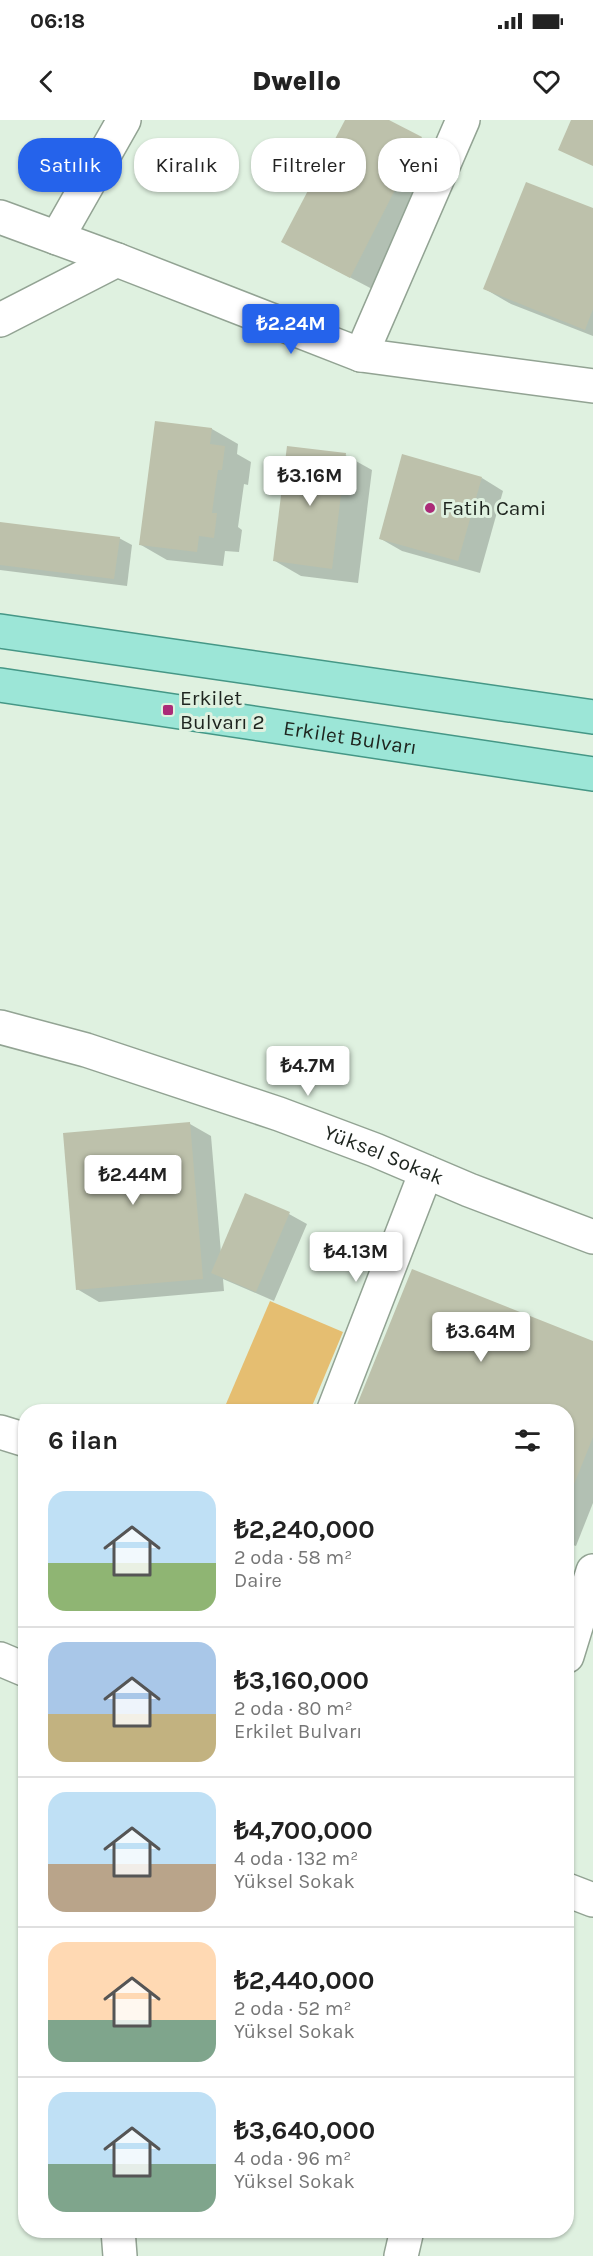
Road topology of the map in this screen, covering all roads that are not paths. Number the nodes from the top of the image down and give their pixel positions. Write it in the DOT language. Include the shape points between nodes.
graph roads {
  1 [pos="124,120"];
  2 [pos="464,120"];
  3 [pos="0,217"];
  4 [pos="57,238"];
  5 [pos="117,260"];
  6 [pos="0,320"];
  7 [pos="361,355"];
  8 [pos="593,386"];
  9 [pos="0,631"];
  10 [pos="0,685"];
  11 [pos="593,717"];
  12 [pos="593,774"];
  13 [pos="0,1027"];
  14 [pos="426,1172"];
  15 [pos="593,1237"];
  16 [pos="336,1404"];
  17 [pos="0,1432"];
  18 [pos="18,1438"];
  19 [pos="593,1571"];
  20 [pos="576,1635"];
  21 [pos="0,1659"];
  22 [pos="18,1667"];
  23 [pos="574,1893"];
  24 [pos="593,1900"];
  25 [pos="119,2238"];
  26 [pos="405,2238"];
  27 [pos="120,2256"];
  28 [pos="401,2256"];
  1 -- 4 [label="street"];
  2 -- 7 [label="street"];
  3 -- 4 [label="street"];
  4 -- 5 [label="street"];
  5 -- 6 [label="street"];
  5 -- 7 [label="street"];
  7 -- 8 [label="street"];
  9 -- 11 [label="main road"];
  10 -- 12 [label="main road, Erkilet Bulvarı"];
  13 -- 14 [label="street, Yüksel Sokak" via="205,1088"];
  14 -- 15 [label="street, Yüksel Sokak"];
  14 -- 16 [label="street"];
  17 -- 18 [label="street"];
  19 -- 20 [label="street"];
  21 -- 22 [label="street"];
  23 -- 24 [label="street"];
  25 -- 27 [label="street"];
  26 -- 28 [label="street"];
}
